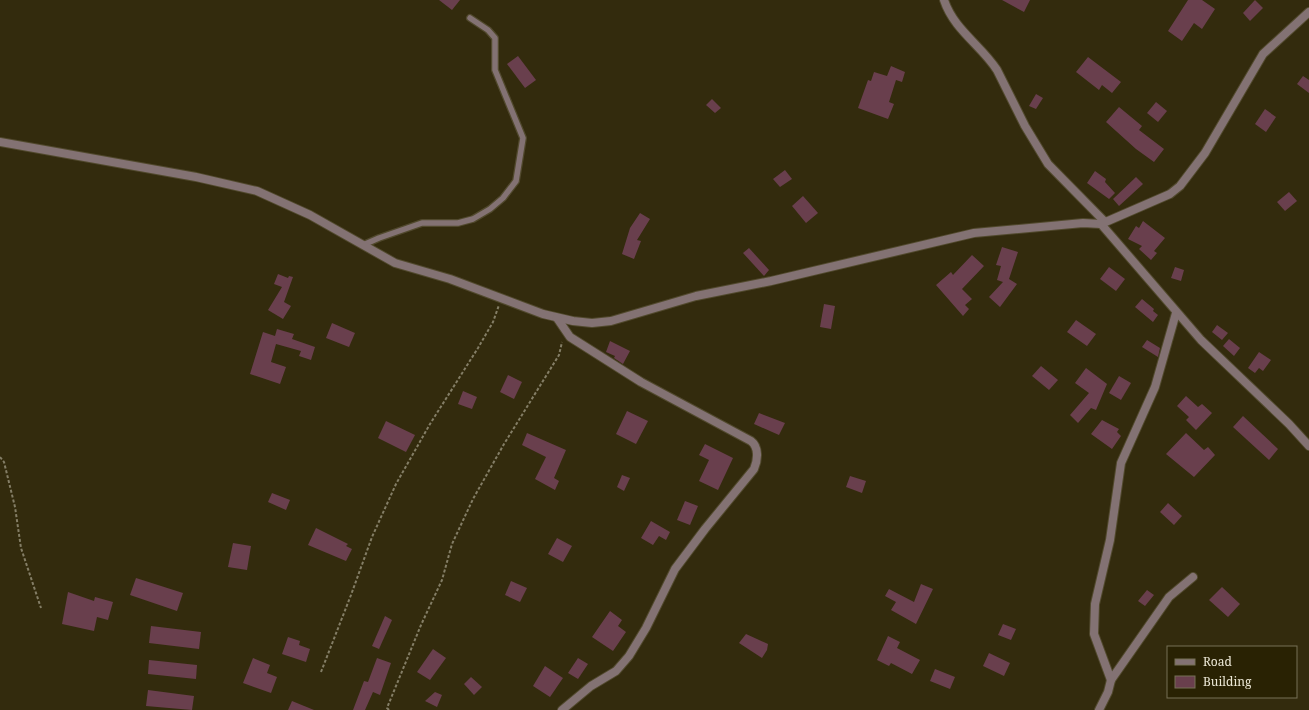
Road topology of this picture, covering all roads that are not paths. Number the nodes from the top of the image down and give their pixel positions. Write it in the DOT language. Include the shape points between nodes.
graph roads {
  1 [pos="944,0"];
  2 [pos="1309,12"];
  3 [pos="470,18"];
  4 [pos="0,142"];
  5 [pos="1103,223"];
  6 [pos="363,245"];
  7 [pos="1176,313"];
  8 [pos="556,318"];
  9 [pos="1309,446"];
  10 [pos="1193,577"];
  11 [pos="1111,680"];
  12 [pos="562,710"];
  13 [pos="1099,710"];
  1 -- 5 [label="street" via="959,28 992,61 1025,126 1048,164 1076,190"];
  2 -- 5 [label="street" via="1263,54 1205,153 1180,186 1170,194"];
  3 -- 6 [label="lane" via="495,38 495,70 523,138 516,180 503,198 473,219 422,223"];
  4 -- 6 [label="street" via="250,189 310,215"];
  5 -- 7 [label="street"];
  5 -- 8 [label="street" via="974,234 696,296 612,321 592,323"];
  6 -- 8 [label="street" via="395,263 450,279"];
  7 -- 9 [label="street" via="1200,340"];
  7 -- 11 [label="street" via="1155,387 1121,463 1110,540 1095,604 1094,634"];
  8 -- 12 [label="street" via="570,336 641,382 751,441 756,448 756,463 750,474 675,569 629,656 616,671"];
  10 -- 11 [label="street" via="1169,597"];
  11 -- 13 [label="street"];
}
